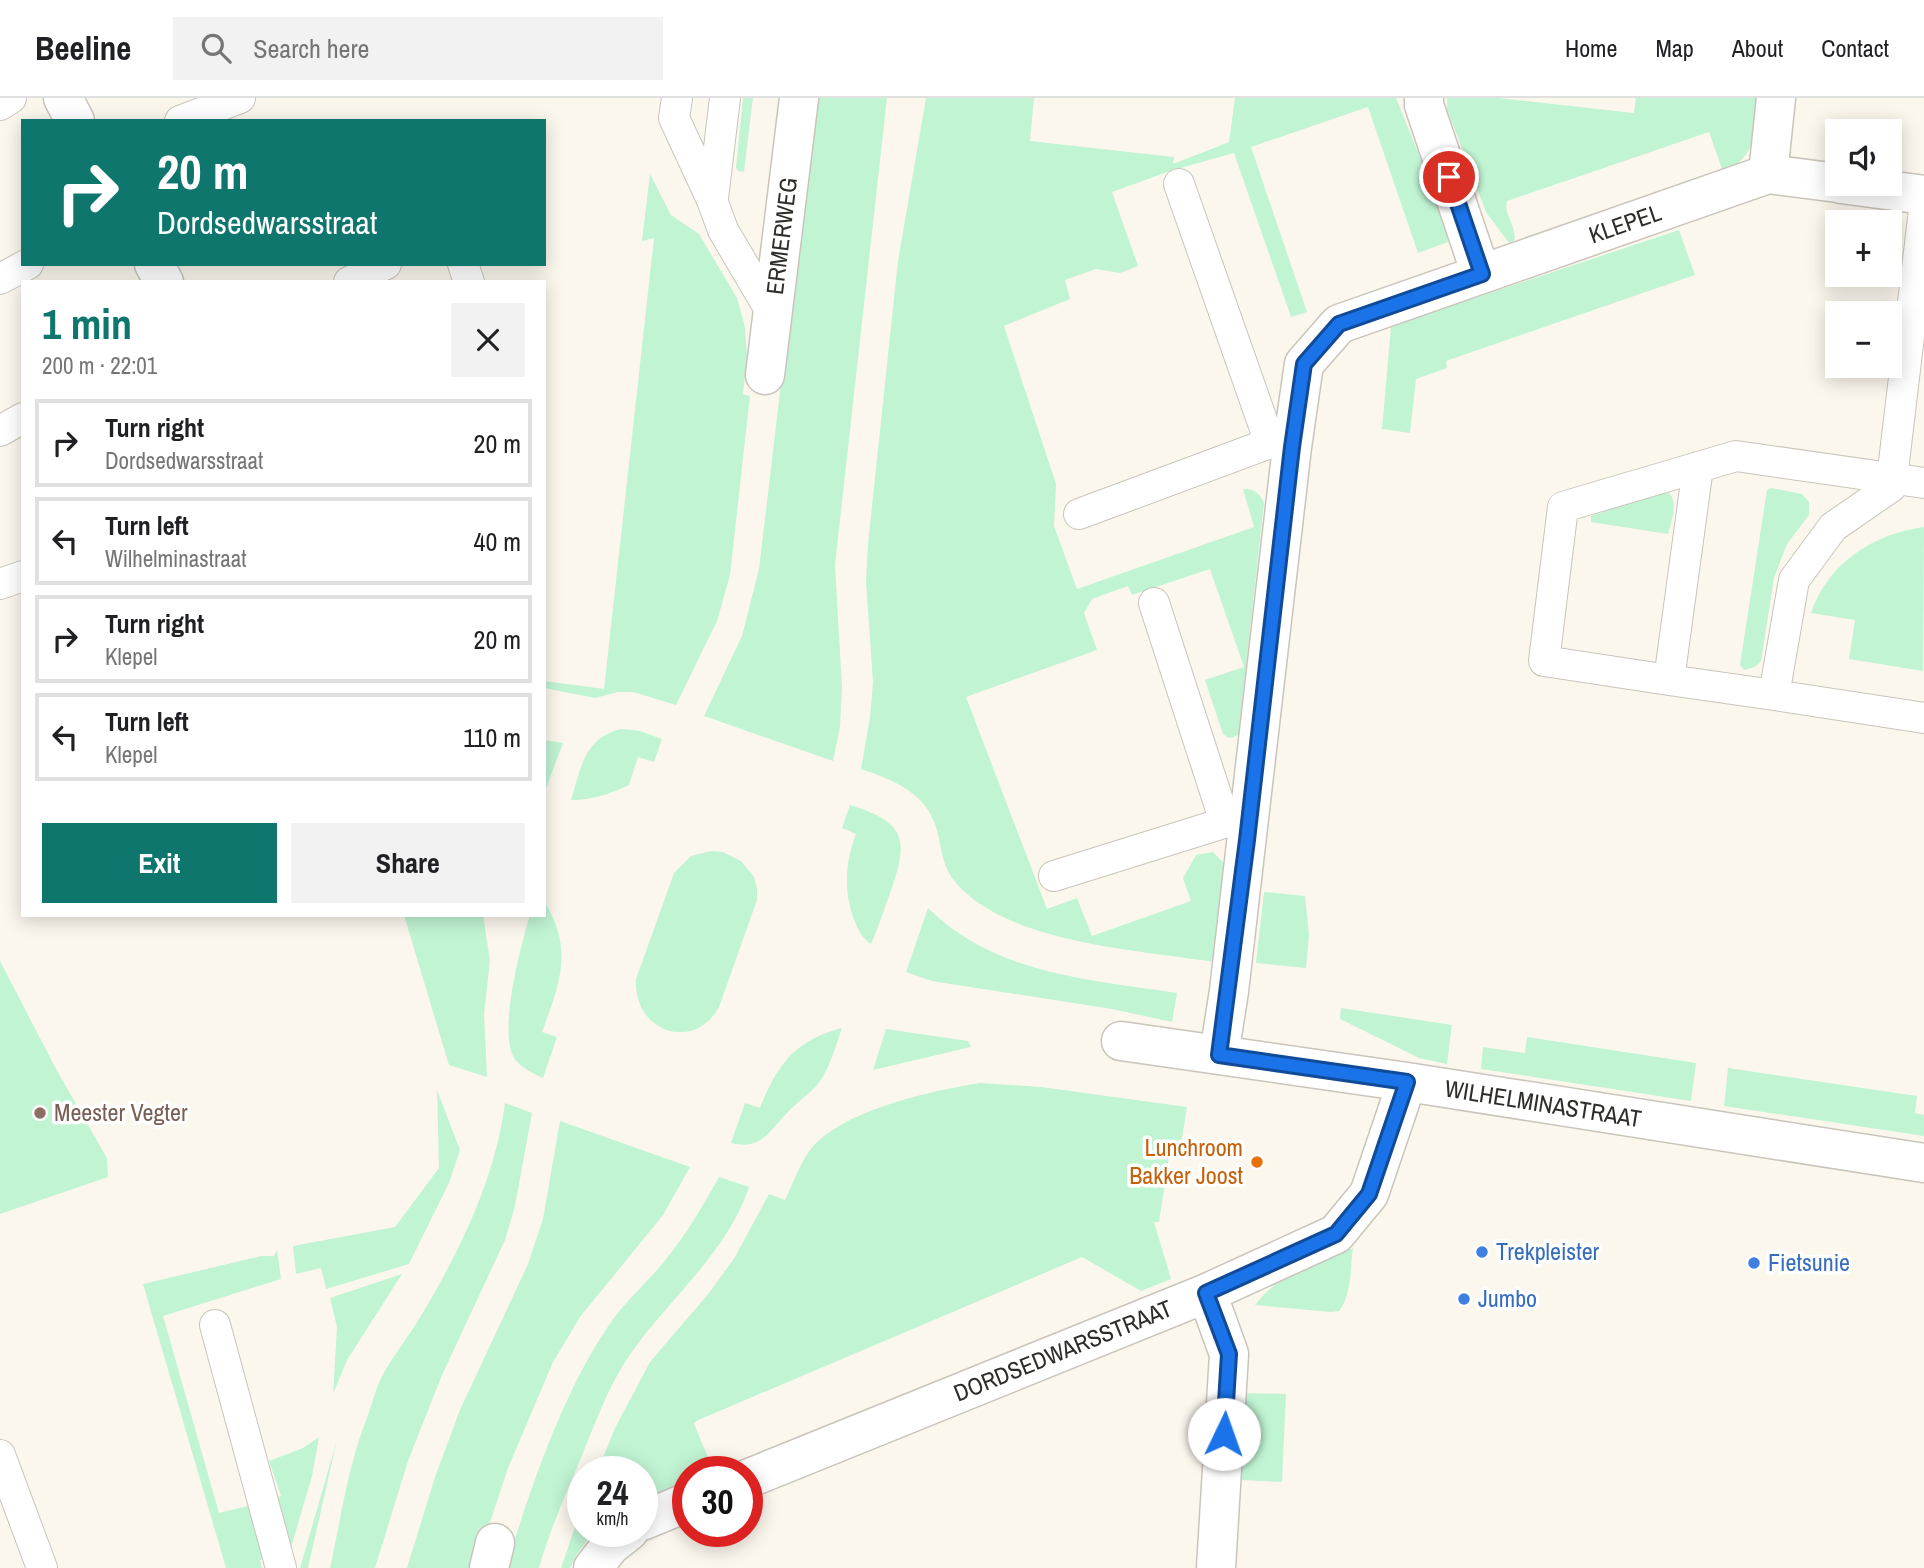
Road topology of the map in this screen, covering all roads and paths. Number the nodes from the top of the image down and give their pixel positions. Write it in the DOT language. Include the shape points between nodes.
graph roads {
  1 [pos="11,98"];
  2 [pos="62,98"];
  3 [pos="240,98"];
  4 [pos="677,98"];
  5 [pos="724,98"];
  6 [pos="799,98"];
  7 [pos="1424,98"];
  8 [pos="1776,98"];
  9 [pos="0,105"];
  10 [pos="74,119"];
  11 [pos="185,119"];
  12 [pos="1768,174"];
  13 [pos="1825,181"];
  14 [pos="1179,184"];
  15 [pos="1902,192"];
  16 [pos="1924,195"];
  17 [pos="712,200"];
  18 [pos="1924,210"];
  19 [pos="24,266"];
  20 [pos="382,266"];
  21 [pos="1482,274"];
  22 [pos="0,279"];
  23 [pos="353,280"];
  24 [pos="773,315"];
  25 [pos="765,375"];
  26 [pos="21,419"];
  27 [pos="0,430"];
  28 [pos="1281,445"];
  29 [pos="1698,467"];
  30 [pos="1892,478"];
  31 [pos="1924,483"];
  32 [pos="1079,514"];
  33 [pos="21,577"];
  34 [pos="0,583"];
  35 [pos="1154,603"];
  36 [pos="1669,681"];
  37 [pos="1774,695"];
  38 [pos="1924,718"];
  39 [pos="1238,818"];
  40 [pos="1054,876"];
  41 [pos="1121,1041"];
  42 [pos="1219,1055"];
  43 [pos="1407,1082"];
  44 [pos="1924,1163"];
  45 [pos="1206,1293"];
  46 [pos="215,1325"];
  47 [pos="0,1455"];
  48 [pos="763,1473"];
  49 [pos="609,1547"];
  50 [pos="42,1568"];
  51 [pos="281,1568"];
  52 [pos="593,1568"];
  53 [pos="1216,1568"];
  1 -- 9 [label="lane"];
  2 -- 10 [label="street"];
  3 -- 11 [label="lane"];
  4 -- 17 [label="lane" via="674,118"];
  5 -- 17 [label="lane"];
  6 -- 24 [label="street, ERMERWEG"];
  7 -- 21 [label="street"];
  8 -- 12 [label="street"];
  12 -- 13 [label="street, KLEPEL"];
  12 -- 21 [label="street, KLEPEL"];
  14 -- 28 [label="lane"];
  15 -- 16 [label="street, KLEPEL"];
  17 -- 24 [label="lane" via="723,230"];
  18 -- 30 [label="lane"];
  19 -- 22 [label="lane"];
  20 -- 23 [label="lane"];
  21 -- 28 [label="street, KLEPEL" via="1339,324 1304,364"];
  24 -- 25 [label="street, ERMERWEG"];
  26 -- 27 [label="lane"];
  28 -- 32 [label="lane"];
  28 -- 39 [label="street, KLEPEL"];
  29 -- 30 [label="lane" via="1737,456"];
  29 -- 36 [label="lane"];
  29 -- 36 [label="lane" via="1563,507 1544,661"];
  30 -- 31 [label="lane"];
  30 -- 37 [label="lane" via="1891,487 1833,527 1794,580"];
  33 -- 34 [label="lane"];
  35 -- 39 [label="lane"];
  36 -- 37 [label="lane"];
  37 -- 38 [label="lane"];
  39 -- 40 [label="lane"];
  39 -- 42 [label="street, KLEPEL"];
  41 -- 42 [label="street, WILHELMINASTRAAT"];
  42 -- 43 [label="street, WILHELMINASTRAAT"];
  43 -- 44 [label="street, WILHELMINASTRAAT"];
  43 -- 45 [label="street, DORDSEDWARSSTRAAT" via="1369,1194 1336,1234"];
  45 -- 48 [label="street, DORDSEDWARSSTRAAT"];
  45 -- 53 [label="street" via="1229,1354"];
  46 -- 51 [label="lane"];
  47 -- 50 [label="lane"];
  49 -- 52 [label="street"];
}
